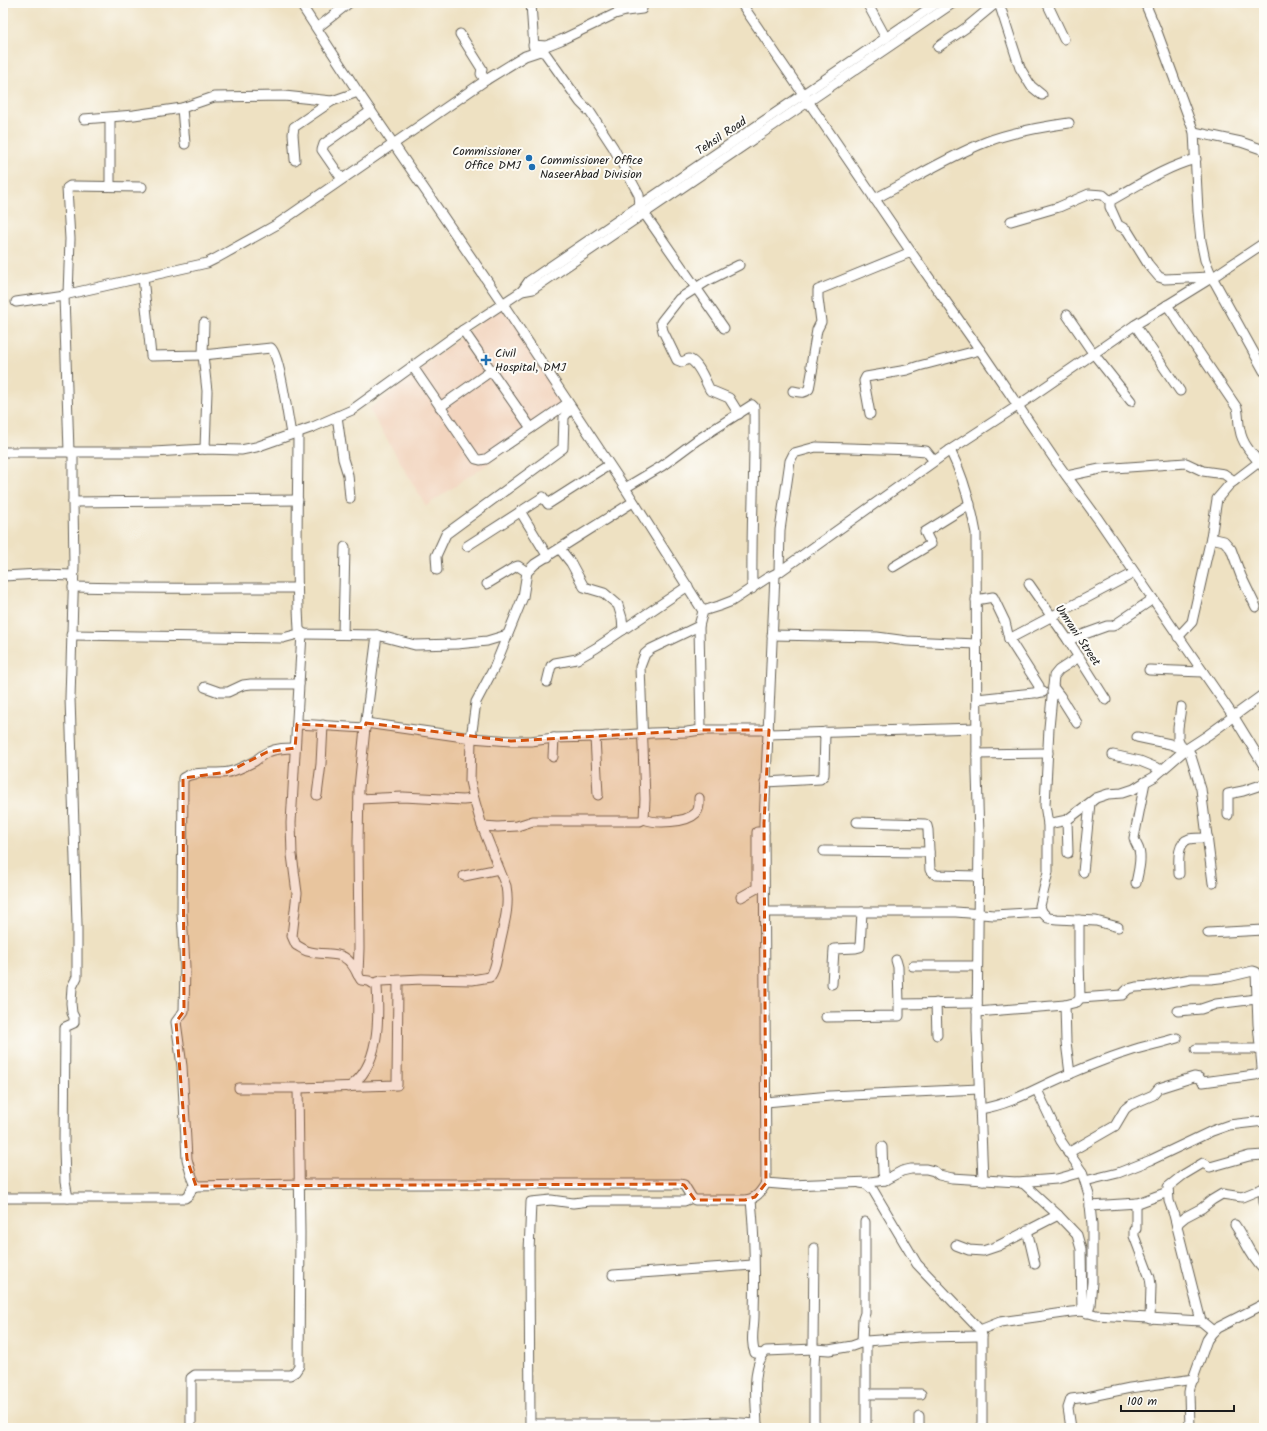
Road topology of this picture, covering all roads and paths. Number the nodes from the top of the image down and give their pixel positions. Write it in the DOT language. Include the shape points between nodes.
graph roads {
  1 [pos="300,3"];
  2 [pos="349,3"];
  3 [pos="531,3"];
  4 [pos="741,3"];
  5 [pos="867,3"];
  6 [pos="937,3"];
  7 [pos="953,3"];
  8 [pos="996,3"];
  9 [pos="999,3"];
  10 [pos="1047,3"];
  11 [pos="1145,3"];
  12 [pos="642,9"];
  13 [pos="317,28"];
  14 [pos="460,34"];
  15 [pos="886,38"];
  16 [pos="1064,40"];
  17 [pos="938,47"];
  18 [pos="534,48"];
  19 [pos="486,80"];
  20 [pos="358,92"];
  21 [pos="1042,94"];
  22 [pos="806,98"];
  23 [pos="332,101"];
  24 [pos="182,108"];
  25 [pos="371,111"];
  26 [pos="84,118"];
  27 [pos="110,118"];
  28 [pos="1069,123"];
  29 [pos="1194,132"];
  30 [pos="185,144"];
  31 [pos="394,144"];
  32 [pos="1264,150"];
  33 [pos="1196,159"];
  34 [pos="295,160"];
  35 [pos="342,179"];
  36 [pos="110,186"];
  37 [pos="142,187"];
  38 [pos="874,199"];
  39 [pos="1110,201"];
  40 [pos="642,209"];
  41 [pos="1012,221"];
  42 [pos="1264,243"];
  43 [pos="911,252"];
  44 [pos="739,265"];
  45 [pos="1214,276"];
  46 [pos="143,278"];
  47 [pos="695,288"];
  48 [pos="66,294"];
  49 [pos="16,302"];
  50 [pos="503,304"];
  51 [pos="1168,305"];
  52 [pos="1067,315"];
  53 [pos="204,323"];
  54 [pos="1135,325"];
  55 [pos="724,328"];
  56 [pos="463,330"];
  57 [pos="980,350"];
  58 [pos="1093,353"];
  59 [pos="203,355"];
  60 [pos="413,367"];
  61 [pos="1264,371"];
  62 [pos="492,372"];
  63 [pos="793,391"];
  64 [pos="1180,391"];
  65 [pos="1131,401"];
  66 [pos="1019,405"];
  67 [pos="569,406"];
  68 [pos="440,407"];
  69 [pos="739,414"];
  70 [pos="870,414"];
  71 [pos="337,416"];
  72 [pos="531,428"];
  73 [pos="295,433"];
  74 [pos="206,449"];
  75 [pos="950,450"];
  76 [pos="3,452"];
  77 [pos="71,452"];
  78 [pos="934,461"];
  79 [pos="609,465"];
  80 [pos="1262,465"];
  81 [pos="1067,476"];
  82 [pos="1234,481"];
  83 [pos="625,488"];
  84 [pos="350,498"];
  85 [pos="298,500"];
  86 [pos="72,502"];
  87 [pos="633,502"];
  88 [pos="970,504"];
  89 [pos="520,511"];
  90 [pos="1211,538"];
  91 [pos="345,546"];
  92 [pos="467,546"];
  93 [pos="560,549"];
  94 [pos="548,557"];
  95 [pos="893,567"];
  96 [pos="437,570"];
  97 [pos="528,572"];
  98 [pos="1134,573"];
  99 [pos="777,574"];
  100 [pos="73,575"];
  101 [pos="3,576"];
  102 [pos="487,584"];
  103 [pos="1029,584"];
  104 [pos="688,586"];
  105 [pos="73,587"];
  106 [pos="296,588"];
  107 [pos="752,589"];
  108 [pos="1153,599"];
  109 [pos="976,600"];
  110 [pos="1256,607"];
  111 [pos="703,610"];
  112 [pos="1051,616"];
  113 [pos="699,626"];
  114 [pos="623,630"];
  115 [pos="302,633"];
  116 [pos="343,634"];
  117 [pos="71,635"];
  118 [pos="377,635"];
  119 [pos="507,635"];
  120 [pos="772,635"];
  121 [pos="1178,637"];
  122 [pos="1009,639"];
  123 [pos="1068,640"];
  124 [pos="977,644"];
  125 [pos="1079,657"];
  126 [pos="1149,670"];
  127 [pos="1202,672"];
  128 [pos="547,682"];
  129 [pos="299,684"];
  130 [pos="206,687"];
  131 [pos="1053,689"];
  132 [pos="1038,693"];
  133 [pos="1264,694"];
  134 [pos="977,700"];
  135 [pos="1106,700"];
  136 [pos="1181,707"];
  137 [pos="1234,717"];
  138 [pos="1077,723"];
  139 [pos="297,724"];
  140 [pos="323,725"];
  141 [pos="366,726"];
  142 [pos="977,728"];
  143 [pos="701,730"];
  144 [pos="769,732"];
  145 [pos="825,732"];
  146 [pos="642,734"];
  147 [pos="595,737"];
  148 [pos="1137,737"];
  149 [pos="471,738"];
  150 [pos="554,738"];
  151 [pos="296,748"];
  152 [pos="1185,750"];
  153 [pos="1048,753"];
  154 [pos="977,754"];
  155 [pos="1113,755"];
  156 [pos="553,757"];
  157 [pos="1264,766"];
  158 [pos="1162,770"];
  159 [pos="766,782"];
  160 [pos="1145,782"];
  161 [pos="1264,784"];
  162 [pos="317,795"];
  163 [pos="598,795"];
  164 [pos="699,798"];
  165 [pos="474,799"];
  166 [pos="359,800"];
  167 [pos="1090,803"];
  168 [pos="1228,815"];
  169 [pos="644,819"];
  170 [pos="1067,820"];
  171 [pos="857,822"];
  172 [pos="1048,824"];
  173 [pos="482,826"];
  174 [pos="764,832"];
  175 [pos="1208,838"];
  176 [pos="824,850"];
  177 [pos="929,852"];
  178 [pos="1068,853"];
  179 [pos="500,869"];
  180 [pos="1083,872"];
  181 [pos="1179,874"];
  182 [pos="464,876"];
  183 [pos="978,876"];
  184 [pos="1136,882"];
  185 [pos="1213,883"];
  186 [pos="741,897"];
  187 [pos="765,912"];
  188 [pos="862,912"];
  189 [pos="1042,912"];
  190 [pos="978,913"];
  191 [pos="1079,920"];
  192 [pos="1118,927"];
  193 [pos="1264,930"];
  194 [pos="1208,933"];
  195 [pos="896,960"];
  196 [pos="913,966"];
  197 [pos="977,966"];
  198 [pos="358,975"];
  199 [pos="398,981"];
  200 [pos="374,983"];
  201 [pos="832,984"];
  202 [pos="1080,998"];
  203 [pos="1260,998"];
  204 [pos="936,1003"];
  205 [pos="899,1004"];
  206 [pos="1065,1005"];
  207 [pos="977,1007"];
  208 [pos="1178,1011"];
  209 [pos="826,1017"];
  210 [pos="938,1035"];
  211 [pos="1177,1038"];
  212 [pos="1196,1049"];
  213 [pos="1261,1049"];
  214 [pos="1070,1074"];
  215 [pos="349,1087"];
  216 [pos="239,1088"];
  217 [pos="298,1088"];
  218 [pos="979,1089"];
  219 [pos="1037,1090"];
  220 [pos="766,1102"];
  221 [pos="980,1109"];
  222 [pos="1264,1121"];
  223 [pos="882,1147"];
  224 [pos="1068,1153"];
  225 [pos="1264,1155"];
  226 [pos="1084,1177"];
  227 [pos="885,1180"];
  228 [pos="983,1180"];
  229 [pos="1017,1182"];
  230 [pos="766,1183"];
  231 [pos="300,1184"];
  232 [pos="1264,1188"];
  233 [pos="192,1190"];
  234 [pos="1168,1191"];
  235 [pos="689,1193"];
  236 [pos="3,1198"];
  237 [pos="68,1198"];
  238 [pos="751,1200"];
  239 [pos="1264,1202"];
  240 [pos="1136,1203"];
  241 [pos="1090,1206"];
  242 [pos="1058,1215"];
  243 [pos="865,1222"];
  244 [pos="1235,1225"];
  245 [pos="1177,1226"];
  246 [pos="1027,1230"];
  247 [pos="956,1245"];
  248 [pos="814,1248"];
  249 [pos="1035,1264"];
  250 [pos="753,1265"];
  251 [pos="1264,1270"];
  252 [pos="613,1275"];
  253 [pos="1264,1304"];
  254 [pos="1084,1312"];
  255 [pos="1150,1319"];
  256 [pos="1201,1321"];
  257 [pos="1213,1331"];
  258 [pos="981,1333"];
  259 [pos="864,1342"];
  260 [pos="815,1349"];
  261 [pos="763,1354"];
  262 [pos="1194,1379"];
  263 [pos="867,1394"];
  264 [pos="920,1394"];
  265 [pos="919,1416"];
  266 [pos="530,1426"];
  267 [pos="757,1426"];
  268 [pos="191,1428"];
  269 [pos="814,1428"];
  270 [pos="866,1428"];
  271 [pos="919,1428"];
  272 [pos="982,1428"];
  273 [pos="1071,1428"];
  274 [pos="1190,1428"];
  1 -- 13 [label="street"];
  2 -- 13 [label="street"];
  3 -- 18 [label="street"];
  4 -- 22 [label="street"];
  5 -- 15 [label="street"];
  6 -- 15 [label="street"];
  7 -- 22 [label="street"];
  8 -- 17 [label="street" via="968,27"];
  9 -- 21 [label="street" via="1020,68 1031,86"];
  10 -- 16 [label="street"];
  11 -- 29 [label="street"];
  12 -- 18 [label="street" via="616,14 561,40"];
  13 -- 20 [label="street"];
  14 -- 19 [label="street"];
  15 -- 22 [label="street"];
  18 -- 19 [label="street"];
  18 -- 40 [label="street" via="545,53 590,112 639,195"];
  19 -- 31 [label="street"];
  20 -- 23 [label="street"];
  20 -- 25 [label="street"];
  22 -- 38 [label="street"];
  22 -- 40 [label="street"];
  23 -- 24 [label="street" via="284,96 214,97"];
  23 -- 34 [label="street" via="294,127"];
  24 -- 27 [label="street"];
  24 -- 30 [label="street"];
  25 -- 31 [label="street"];
  25 -- 35 [label="street" via="322,147"];
  26 -- 27 [label="street"];
  27 -- 36 [label="street"];
  28 -- 38 [label="street" via="1038,127 986,142 948,158"];
  29 -- 32 [label="street" via="1241,142"];
  29 -- 33 [label="street"];
  31 -- 35 [label="street"];
  31 -- 50 [label="street"];
  33 -- 39 [label="street" via="1177,166"];
  33 -- 45 [label="street" via="1201,241 1205,260"];
  35 -- 46 [label="street" via="276,225 207,263"];
  36 -- 37 [label="street"];
  36 -- 48 [label="street" via="67,188 70,239"];
  38 -- 43 [label="street"];
  39 -- 41 [label="street" via="1103,195 1089,194 1060,207"];
  39 -- 45 [label="street" via="1118,225 1127,230 1159,277 1165,279"];
  40 -- 47 [label="street"];
  40 -- 50 [label="street" via="533,289 522,291"];
  42 -- 45 [label="street"];
  43 -- 57 [label="street"];
  43 -- 63 [label="street" via="818,290 821,322 817,330 809,389 802,393"];
  44 -- 47 [label="street"];
  45 -- 51 [label="street"];
  45 -- 61 [label="street"];
  46 -- 48 [label="street"];
  46 -- 59 [label="street" via="151,356"];
  47 -- 55 [label="street"];
  47 -- 69 [label="street" via="679,299 666,314 661,322 663,331 677,360 692,360 710,390 729,398"];
  48 -- 49 [label="street"];
  48 -- 77 [label="street"];
  50 -- 56 [label="street"];
  50 -- 67 [label="street"];
  51 -- 54 [label="street"];
  51 -- 80 [label="street" via="1237,408 1242,438"];
  52 -- 58 [label="street"];
  53 -- 59 [label="street"];
  54 -- 58 [label="street"];
  54 -- 64 [label="street"];
  56 -- 60 [label="street"];
  56 -- 62 [label="street"];
  57 -- 66 [label="street"];
  57 -- 70 [label="street" via="907,370 866,377 864,380"];
  58 -- 65 [label="street"];
  58 -- 66 [label="street"];
  59 -- 73 [label="street" via="271,348 274,351"];
  59 -- 74 [label="street" via="207,391"];
  60 -- 68 [label="street"];
  60 -- 71 [label="street" via="352,410"];
  62 -- 68 [label="street"];
  62 -- 72 [label="street"];
  66 -- 75 [label="street"];
  66 -- 81 [label="street"];
  67 -- 72 [label="street"];
  67 -- 79 [label="street"];
  67 -- 96 [label="street" via="564,416 563,448 446,534 436,556"];
  68 -- 72 [label="street" via="476,459 480,460 486,459"];
  69 -- 83 [label="street"];
  69 -- 107 [label="street" via="751,406 754,407"];
  71 -- 73 [label="street"];
  71 -- 84 [label="street"];
  73 -- 74 [label="street" via="241,450"];
  73 -- 85 [label="street"];
  74 -- 77 [label="street"];
  75 -- 78 [label="street"];
  75 -- 88 [label="street"];
  76 -- 77 [label="street"];
  77 -- 86 [label="street"];
  78 -- 99 [label="street"];
  78 -- 99 [label="street" via="926,451 914,450 816,446 794,453 790,461 780,530"];
  79 -- 83 [label="street"];
  79 -- 89 [label="street" via="548,504 543,497"];
  80 -- 82 [label="street"];
  81 -- 82 [label="street" via="1100,469 1186,463 1203,471 1224,474"];
  81 -- 98 [label="street"];
  82 -- 90 [label="street" via="1217,499"];
  83 -- 87 [label="street"];
  85 -- 86 [label="street"];
  85 -- 106 [label="street"];
  86 -- 100 [label="street"];
  87 -- 93 [label="street"];
  87 -- 104 [label="street"];
  88 -- 95 [label="street" via="925,532 931,544"];
  88 -- 109 [label="street" via="976,533"];
  89 -- 92 [label="street"];
  89 -- 94 [label="street"];
  90 -- 110 [label="street" via="1224,541 1230,549"];
  90 -- 121 [label="street" via="1192,622"];
  91 -- 116 [label="street"];
  93 -- 94 [label="street"];
  93 -- 114 [label="street" via="584,586 604,593 618,606"];
  94 -- 97 [label="street" via="535,564"];
  97 -- 102 [label="street" via="518,566"];
  97 -- 119 [label="street" via="523,597"];
  98 -- 108 [label="street"];
  98 -- 112 [label="street"];
  99 -- 107 [label="street"];
  99 -- 120 [label="street"];
  100 -- 101 [label="street"];
  100 -- 105 [label="street"];
  103 -- 112 [label="street, Umrani Street"];
  104 -- 111 [label="street"];
  104 -- 114 [label="street"];
  105 -- 106 [label="street"];
  105 -- 117 [label="street"];
  106 -- 115 [label="street" via="299,630"];
  107 -- 111 [label="street" via="732,601"];
  108 -- 121 [label="street"];
  108 -- 123 [label="street" via="1113,626"];
  109 -- 122 [label="street" via="993,597 1005,622"];
  109 -- 124 [label="street"];
  111 -- 113 [label="street"];
  112 -- 122 [label="street"];
  112 -- 123 [label="street, Umrani Street"];
  113 -- 143 [label="street"];
  113 -- 146 [label="street" via="646,654 640,667"];
  114 -- 128 [label="street" via="577,659 555,663 551,666"];
  115 -- 116 [label="street"];
  115 -- 117 [label="street" via="283,638"];
  115 -- 129 [label="street"];
  116 -- 118 [label="street"];
  117 -- 237 [label="street" via="70,698 77,977 72,987 74,1023 65,1027 64,1147"];
  118 -- 119 [label="street" via="416,645 487,641"];
  118 -- 141 [label="street"];
  119 -- 149 [label="street" via="495,666 476,702"];
  120 -- 124 [label="street" via="877,637"];
  120 -- 144 [label="street"];
  121 -- 127 [label="street"];
  122 -- 132 [label="street" via="1039,686"];
  123 -- 125 [label="street, Umrani Street"];
  124 -- 134 [label="street"];
  125 -- 131 [label="street" via="1054,676"];
  125 -- 135 [label="street, Umrani Street"];
  126 -- 127 [label="street"];
  127 -- 137 [label="street"];
  129 -- 130 [label="street" via="242,685 228,692"];
  129 -- 139 [label="street"];
  131 -- 132 [label="street"];
  131 -- 138 [label="street"];
  131 -- 153 [label="street"];
  132 -- 134 [label="street"];
  133 -- 137 [label="street"];
  134 -- 142 [label="street"];
  136 -- 152 [label="street" via="1178,739"];
  137 -- 152 [label="street"];
  137 -- 157 [label="street"];
  139 -- 140 [label="street"];
  139 -- 151 [label="street"];
  140 -- 141 [label="street"];
  140 -- 162 [label="street"];
  141 -- 149 [label="street"];
  141 -- 166 [label="street"];
  142 -- 145 [label="street"];
  142 -- 154 [label="street"];
  143 -- 144 [label="street"];
  143 -- 146 [label="street"];
  144 -- 145 [label="street"];
  144 -- 159 [label="street"];
  145 -- 159 [label="street" via="824,775 820,779"];
  146 -- 147 [label="street"];
  146 -- 169 [label="street"];
  147 -- 150 [label="street"];
  147 -- 163 [label="street"];
  148 -- 152 [label="street"];
  149 -- 150 [label="street" via="511,741"];
  149 -- 165 [label="street" via="470,780"];
  150 -- 156 [label="street"];
  151 -- 198 [label="street" via="291,823 292,855 298,893 292,936 296,945 308,951 337,954 347,959"];
  151 -- 233 [label="street" via="266,752 255,761 228,772 196,774 183,778 182,913 185,1004 184,1011 176,1022 182,1066 187,1159"];
  152 -- 158 [label="street"];
  152 -- 175 [label="street" via="1190,753 1201,789"];
  153 -- 154 [label="street"];
  153 -- 172 [label="street" via="1045,805"];
  154 -- 183 [label="street"];
  155 -- 158 [label="street" via="1140,761"];
  158 -- 160 [label="street"];
  159 -- 174 [label="street"];
  160 -- 167 [label="street" via="1134,789 1108,794"];
  160 -- 184 [label="street" via="1134,838 1140,856"];
  161 -- 168 [label="street" via="1228,794"];
  164 -- 169 [label="street" via="699,809 688,818 670,822"];
  165 -- 166 [label="street" via="403,797"];
  165 -- 173 [label="street"];
  166 -- 198 [label="street"];
  167 -- 170 [label="street"];
  167 -- 180 [label="street"];
  169 -- 173 [label="street" via="533,821 517,826"];
  170 -- 172 [label="street"];
  170 -- 178 [label="street"];
  171 -- 177 [label="street" via="925,824 928,830"];
  172 -- 189 [label="street" via="1048,872 1040,906"];
  173 -- 179 [label="street"];
  174 -- 186 [label="street" via="757,832 756,888"];
  174 -- 187 [label="street"];
  175 -- 181 [label="street" via="1188,840 1183,844 1179,858"];
  175 -- 185 [label="street"];
  176 -- 177 [label="street"];
  177 -- 183 [label="street" via="930,870 936,875"];
  179 -- 182 [label="street"];
  179 -- 199 [label="street" via="507,891 507,916 495,971 490,977 472,980"];
  183 -- 190 [label="street"];
  187 -- 188 [label="street"];
  187 -- 220 [label="street"];
  188 -- 190 [label="street"];
  188 -- 201 [label="street" via="860,947 834,949"];
  189 -- 190 [label="street"];
  189 -- 191 [label="street" via="1048,918"];
  190 -- 197 [label="street"];
  191 -- 192 [label="street" via="1096,921"];
  191 -- 202 [label="street"];
  193 -- 194 [label="street"];
  195 -- 205 [label="street"];
  196 -- 197 [label="street"];
  197 -- 207 [label="street"];
  198 -- 200 [label="street" via="361,980"];
  199 -- 200 [label="street"];
  199 -- 215 [label="street" via="397,1085"];
  200 -- 215 [label="street" via="378,992 378,1029 374,1050 358,1081"];
  202 -- 203 [label="street" via="1122,996 1128,989 1136,987 1191,979 1228,977 1253,971 1256,972"];
  202 -- 206 [label="street" via="1077,1002"];
  203 -- 208 [label="street"];
  203 -- 213 [label="street"];
  204 -- 205 [label="street"];
  204 -- 207 [label="street"];
  204 -- 210 [label="street"];
  205 -- 209 [label="street" via="899,1016"];
  206 -- 207 [label="street"];
  206 -- 214 [label="street"];
  207 -- 218 [label="street"];
  211 -- 214 [label="street" via="1129,1051"];
  212 -- 213 [label="street"];
  213 -- 224 [label="street" via="1262,1072 1203,1082 1194,1077 1159,1088 1153,1095 1125,1109 1115,1126"];
  214 -- 219 [label="street"];
  215 -- 217 [label="street"];
  216 -- 217 [label="street"];
  217 -- 231 [label="street"];
  218 -- 220 [label="street"];
  218 -- 221 [label="street"];
  219 -- 221 [label="street" via="996,1107"];
  219 -- 224 [label="street"];
  220 -- 230 [label="street"];
  221 -- 228 [label="street"];
  222 -- 226 [label="street" via="1229,1125 1118,1172"];
  223 -- 227 [label="street"];
  224 -- 226 [label="street"];
  225 -- 234 [label="street" via="1249,1156 1210,1166 1203,1164 1174,1182 1168,1187"];
  226 -- 229 [label="street"];
  226 -- 241 [label="street"];
  227 -- 228 [label="street" via="911,1169 926,1169 952,1178"];
  227 -- 230 [label="street"];
  228 -- 229 [label="street"];
  229 -- 242 [label="street" via="1024,1184"];
  230 -- 238 [label="street"];
  230 -- 258 [label="street" via="775,1189 866,1184 873,1190 917,1264"];
  231 -- 233 [label="street"];
  231 -- 235 [label="street" via="679,1184"];
  231 -- 268 [label="street" via="299,1366 290,1374 195,1375 191,1378"];
  232 -- 239 [label="street"];
  232 -- 245 [label="street" via="1242,1197 1222,1194 1185,1217"];
  233 -- 237 [label="street" via="185,1198"];
  234 -- 240 [label="street"];
  234 -- 245 [label="street"];
  235 -- 238 [label="street" via="695,1200"];
  235 -- 266 [label="street" via="684,1201 531,1202"];
  236 -- 237 [label="street"];
  238 -- 250 [label="street" via="754,1227"];
  240 -- 241 [label="street"];
  240 -- 255 [label="street" via="1134,1236 1150,1278"];
  241 -- 254 [label="street" via="1092,1282 1090,1304"];
  242 -- 246 [label="street"];
  242 -- 254 [label="street" via="1080,1242"];
  243 -- 259 [label="street"];
  244 -- 251 [label="street" via="1242,1234 1252,1258"];
  245 -- 256 [label="street"];
  246 -- 247 [label="street" via="984,1251 969,1250"];
  246 -- 249 [label="street"];
  248 -- 260 [label="street"];
  250 -- 252 [label="street"];
  250 -- 261 [label="street" via="753,1348 755,1353"];
  253 -- 257 [label="street"];
  254 -- 255 [label="street"];
  254 -- 258 [label="street" via="1000,1322"];
  255 -- 256 [label="street"];
  256 -- 257 [label="street"];
  257 -- 262 [label="street"];
  258 -- 259 [label="street"];
  258 -- 272 [label="street"];
  259 -- 260 [label="street" via="829,1350"];
  259 -- 263 [label="street"];
  260 -- 261 [label="street" via="766,1351"];
  260 -- 269 [label="street"];
  261 -- 267 [label="street" via="756,1373"];
  262 -- 273 [label="street" via="1071,1399 1068,1408"];
  262 -- 274 [label="street" via="1189,1392"];
  263 -- 264 [label="street"];
  263 -- 270 [label="street"];
  265 -- 271 [label="street"];
  266 -- 267 [label="street" via="724,1422"];
}
